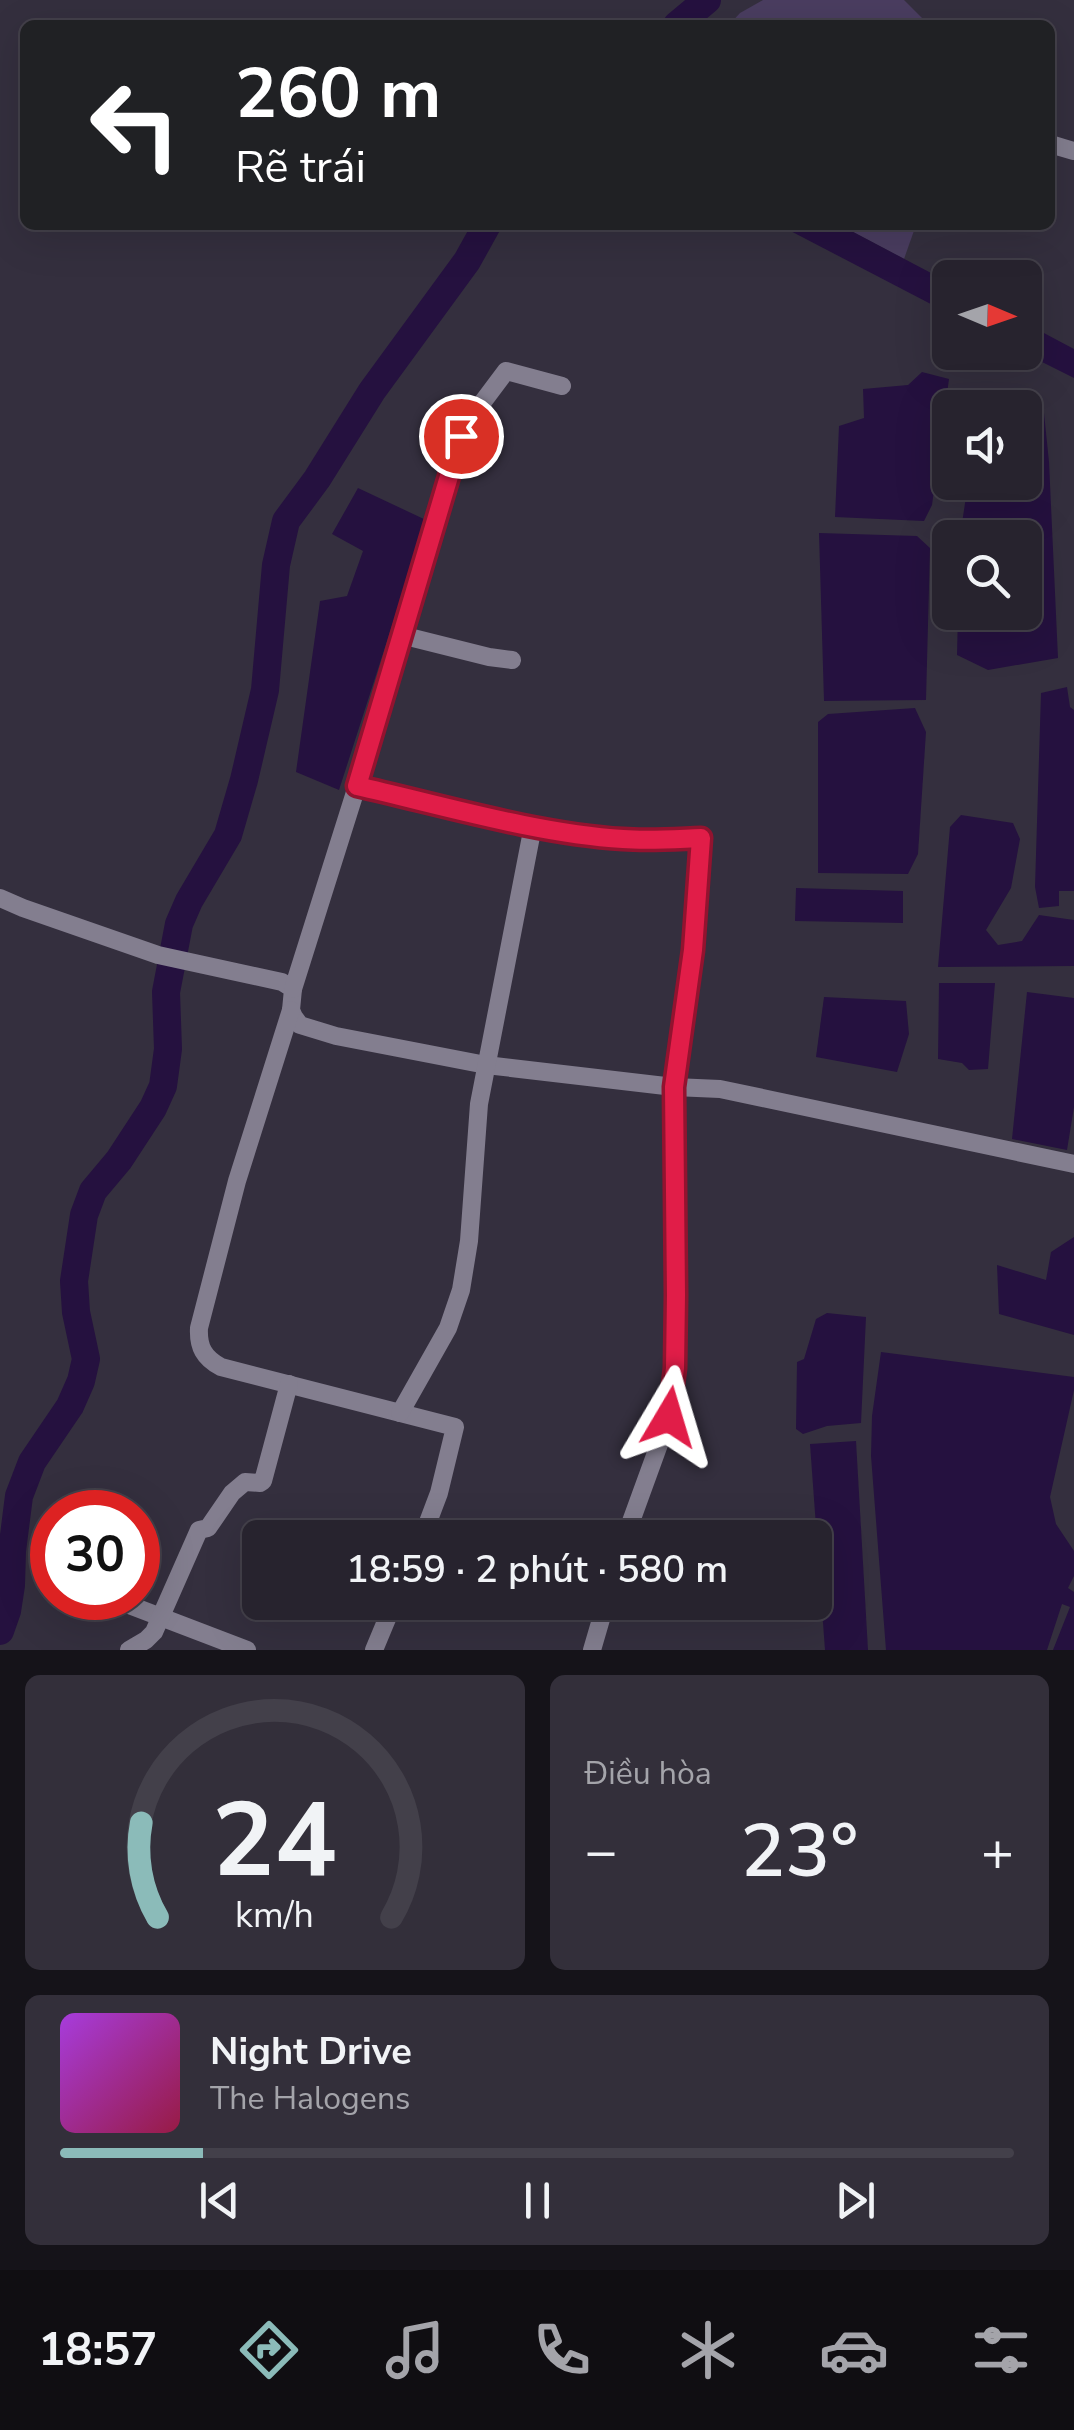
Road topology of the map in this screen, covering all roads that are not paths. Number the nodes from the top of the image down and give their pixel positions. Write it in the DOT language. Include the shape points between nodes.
graph roads {
  1 [pos="562,386"];
  2 [pos="401,635"];
  3 [pos="512,660"];
  4 [pos="357,786"];
  5 [pos="533,826"];
  6 [pos="0,898"];
  7 [pos="293,989"];
  8 [pos="292,1010"];
  9 [pos="486,1065"];
  10 [pos="674,1087"];
  11 [pos="1074,1164"];
  12 [pos="289,1384"];
  13 [pos="400,1413"];
  14 [pos="429,1520"];
  15 [pos="632,1520"];
  16 [pos="161,1617"];
  17 [pos="386,1620"];
  18 [pos="601,1620"];
  19 [pos="129,1650"];
  20 [pos="247,1650"];
  21 [pos="374,1650"];
  22 [pos="592,1650"];
  1 -- 2 [label="street" via="506,371 470,419"];
  2 -- 3 [label="street"];
  2 -- 4 [label="street"];
  4 -- 5 [label="street"];
  4 -- 7 [label="street"];
  5 -- 9 [label="street"];
  5 -- 10 [label="street" via="625,840 701,838"];
  6 -- 7 [label="street" via="158,956"];
  7 -- 8 [label="street"];
  8 -- 9 [label="street" via="300,1025 319,1032"];
  8 -- 12 [label="street" via="237,1181 198,1341 220,1367"];
  9 -- 10 [label="street"];
  9 -- 13 [label="street" via="456,1309"];
  10 -- 11 [label="street" via="720,1089"];
  10 -- 15 [label="street" via="675,1368 669,1417"];
  12 -- 13 [label="street"];
  12 -- 16 [label="street" via="263,1481 245,1482 208,1528 199,1530"];
  13 -- 14 [label="street" via="455,1427"];
  16 -- 19 [label="street" via="154,1632"];
  16 -- 20 [label="street"];
  17 -- 21 [label="street"];
  18 -- 22 [label="street"];
}
